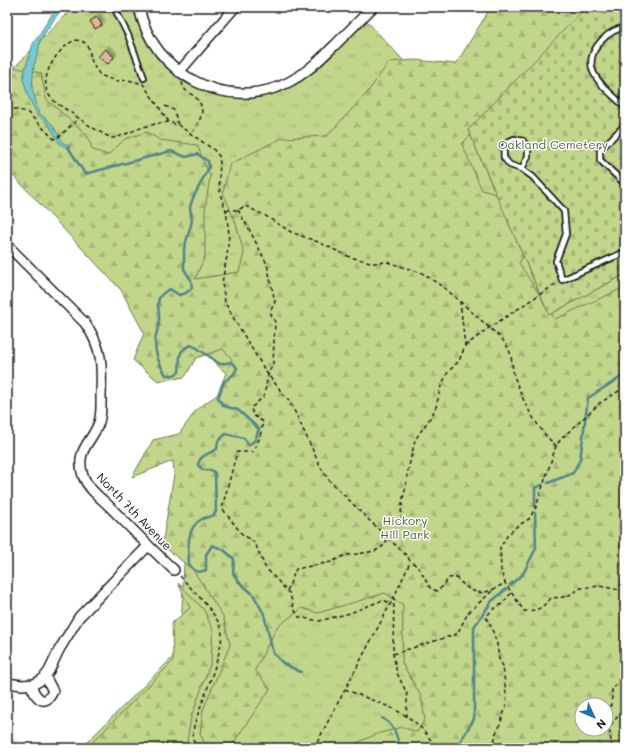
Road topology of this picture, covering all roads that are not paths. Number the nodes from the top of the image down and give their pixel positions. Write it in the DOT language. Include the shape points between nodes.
graph roads {
  1 [pos="114,7"];
  2 [pos="139,7"];
  3 [pos="235,7"];
  4 [pos="372,7"];
  5 [pos="625,28"];
  6 [pos="181,73"];
  7 [pos="144,78"];
  8 [pos="625,107"];
  9 [pos="625,125"];
  10 [pos="522,169"];
  11 [pos="625,184"];
  12 [pos="7,244"];
  13 [pos="625,252"];
  14 [pos="148,546"];
  15 [pos="174,570"];
  16 [pos="45,676"];
  17 [pos="7,683"];
  18 [pos="31,685"];
  1 -- 7 [label="lane"];
  2 -- 6 [label="street" via="145,29 152,42 160,54"];
  3 -- 6 [label="street"];
  4 -- 6 [label="street" via="312,67 288,83 275,88 232,93 204,86"];
  5 -- 8 [label="lane" via="608,33 591,56 590,66 596,78"];
  9 -- 11 [label="lane" via="600,150 600,160"];
  10 -- 10 [label="lane" via="528,156 528,148 523,141 514,139 507,142 503,149 504,158 510,165"];
  10 -- 13 [label="lane" via="533,177 564,211 566,234 556,261 562,280"];
  12 -- 14 [label="street, North 7th Avenue" via="92,333 102,362 101,415 94,433 83,450 83,476 90,487"];
  14 -- 15 [label="street, North 7th Avenue"];
  14 -- 16 [label="street" via="79,617"];
  16 -- 18 [label="street"];
  16 -- 18 [label="street" via="53,691 46,700 37,698"];
  17 -- 18 [label="street"];
}
